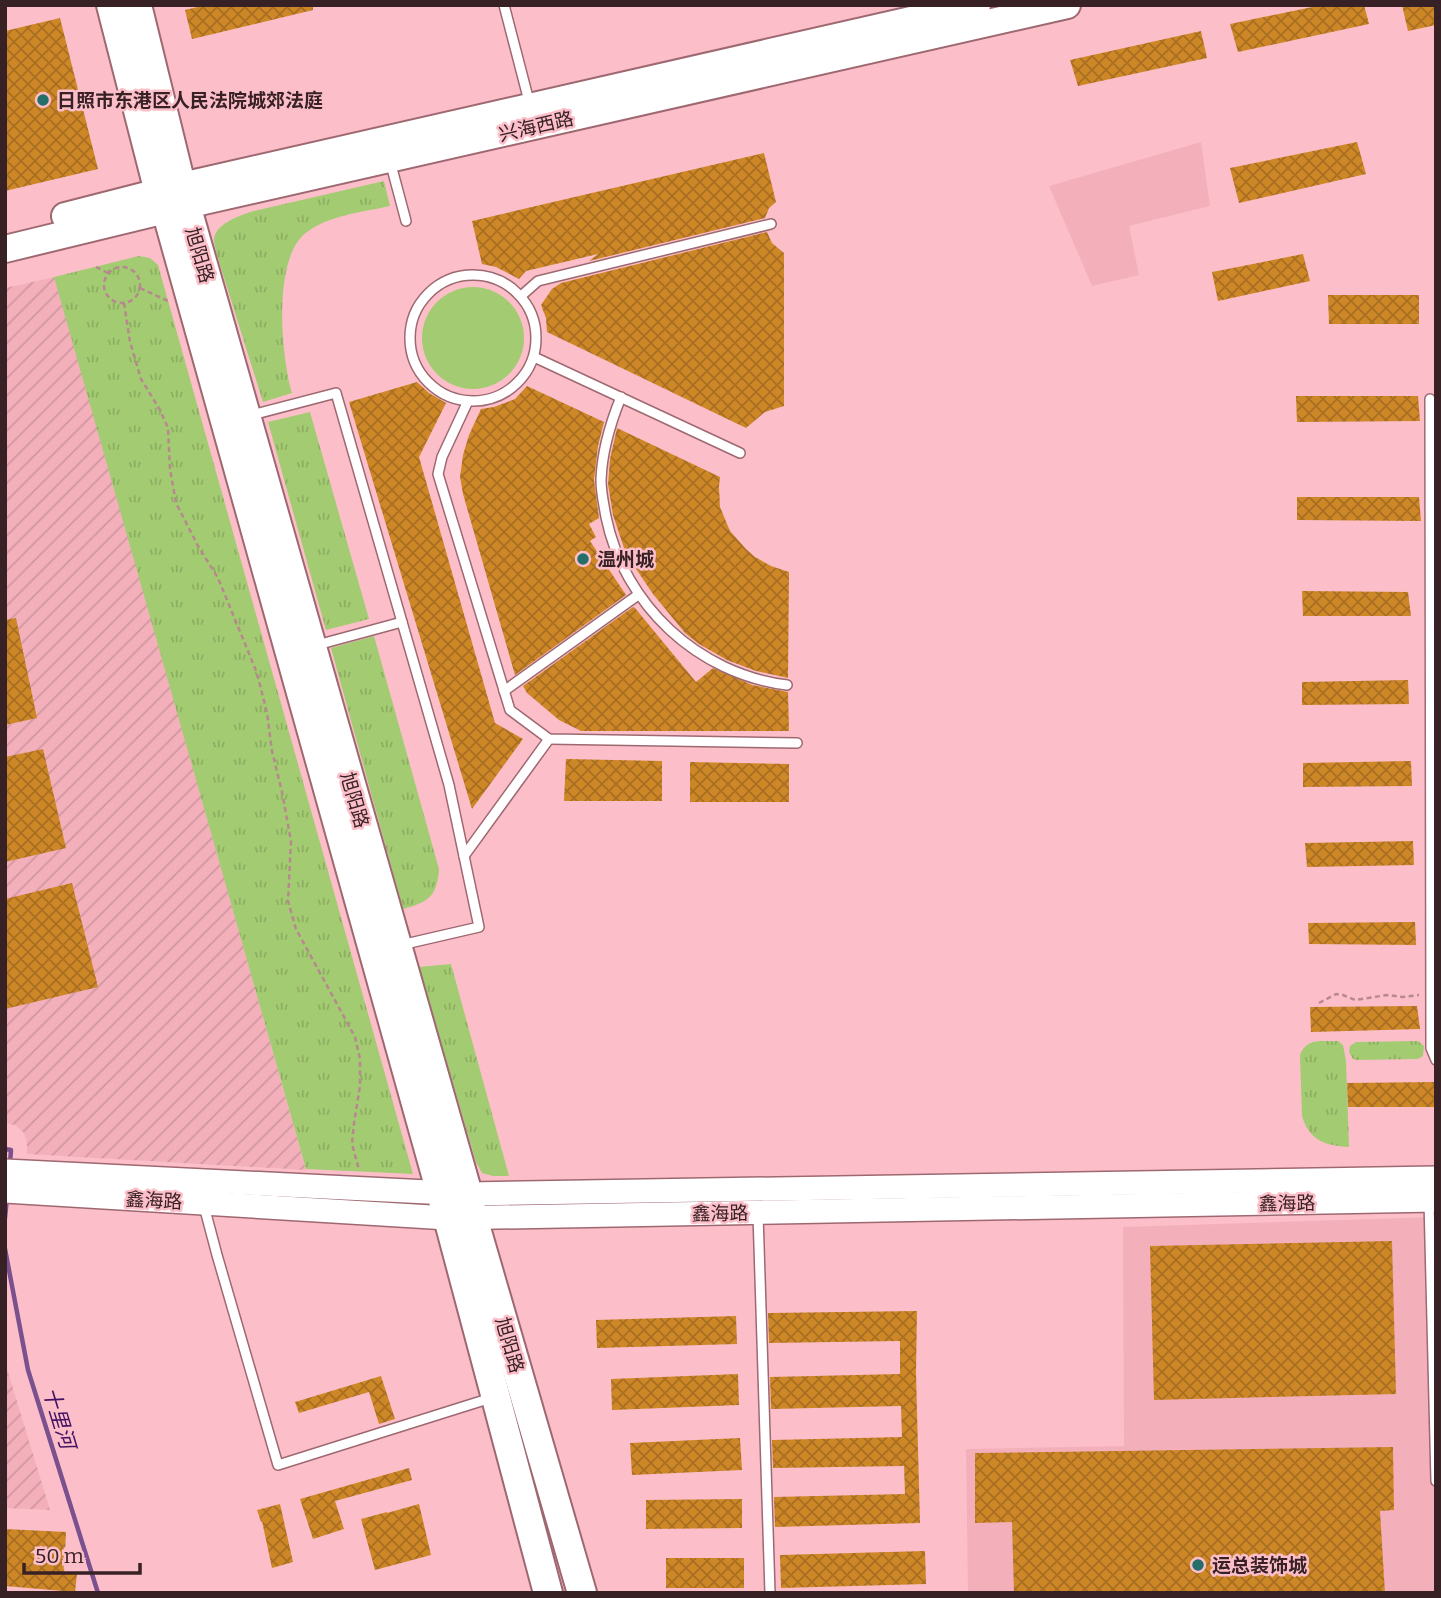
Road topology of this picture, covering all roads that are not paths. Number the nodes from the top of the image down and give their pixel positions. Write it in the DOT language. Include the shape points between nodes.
graph roads {
  1 [pos="111,5"];
  2 [pos="137,5"];
  3 [pos="504,5"];
  4 [pos="977,5"];
  5 [pos="1067,5"];
  6 [pos="531,107"];
  7 [pos="390,159"];
  8 [pos="173,198"];
  9 [pos="406,221"];
  10 [pos="771,223"];
  11 [pos="5,230"];
  12 [pos="5,248"];
  13 [pos="522,296"];
  14 [pos="534,357"];
  15 [pos="621,397"];
  16 [pos="1430,399"];
  17 [pos="468,401"];
  18 [pos="247,417"];
  19 [pos="740,453"];
  20 [pos="638,596"];
  21 [pos="402,622"];
  22 [pos="312,647"];
  23 [pos="787,685"];
  24 [pos="504,691"];
  25 [pos="549,739"];
  26 [pos="797,743"];
  27 [pos="464,856"];
  28 [pos="397,946"];
  29 [pos="1436,1060"];
  30 [pos="1436,1178"];
  31 [pos="15,1182"];
  32 [pos="1432,1200"];
  33 [pos="204,1203"];
  34 [pos="458,1206"];
  35 [pos="758,1212"];
  36 [pos="496,1397"];
  37 [pos="1436,1481"];
  38 [pos="548,1593"];
  39 [pos="582,1593"];
  40 [pos="770,1593"];
  1 -- 8 [label="main road, 旭阳路"];
  2 -- 8 [label="main road, 旭阳路"];
  3 -- 6 [label="lane"];
  4 -- 6 [label="main road, 兴海西路"];
  5 -- 7 [label="main road, 兴海西路"];
  6 -- 8 [label="main road, 兴海西路"];
  7 -- 8 [label="main road, 兴海西路"];
  7 -- 9 [label="lane"];
  8 -- 11 [label="main road, 兴海西路"];
  8 -- 12 [label="main road, 兴海西路"];
  8 -- 18 [label="main road, 旭阳路"];
  8 -- 34 [label="main road, 旭阳路"];
  10 -- 13 [label="lane" via="538,281"];
  13 -- 14 [label="lane" via="533,314 537,335"];
  13 -- 17 [label="lane" via="504,282 484,275 463,275 442,282 415,312 411,351 419,370 449,396"];
  14 -- 15 [label="lane"];
  14 -- 17 [label="lane" via="524,376 508,391"];
  15 -- 19 [label="lane"];
  15 -- 20 [label="lane" via="605,443 601,483 614,549"];
  16 -- 29 [label="lane" via="1431,1048"];
  17 -- 24 [label="lane" via="438,474"];
  18 -- 21 [label="lane" via="336,393"];
  18 -- 22 [label="main road, 旭阳路"];
  20 -- 23 [label="lane" via="674,634 713,662"];
  20 -- 24 [label="lane"];
  21 -- 22 [label="lane"];
  21 -- 27 [label="lane" via="449,785"];
  22 -- 28 [label="main road, 旭阳路"];
  24 -- 25 [label="lane" via="510,710"];
  25 -- 26 [label="lane"];
  25 -- 27 [label="lane"];
  27 -- 28 [label="lane" via="479,927"];
  28 -- 34 [label="main road, 旭阳路"];
  30 -- 34 [label="street, 鑫海路"];
  31 -- 33 [label="street, 鑫海路"];
  31 -- 34 [label="street, 鑫海路"];
  32 -- 35 [label="street, 鑫海路"];
  32 -- 37 [label="lane"];
  33 -- 34 [label="street, 鑫海路"];
  33 -- 36 [label="lane" via="278,1465"];
  34 -- 35 [label="street, 鑫海路"];
  34 -- 36 [label="main road, 旭阳路"];
  34 -- 39 [label="main road, 旭阳路"];
  35 -- 40 [label="lane"];
  36 -- 38 [label="main road, 旭阳路"];
}
